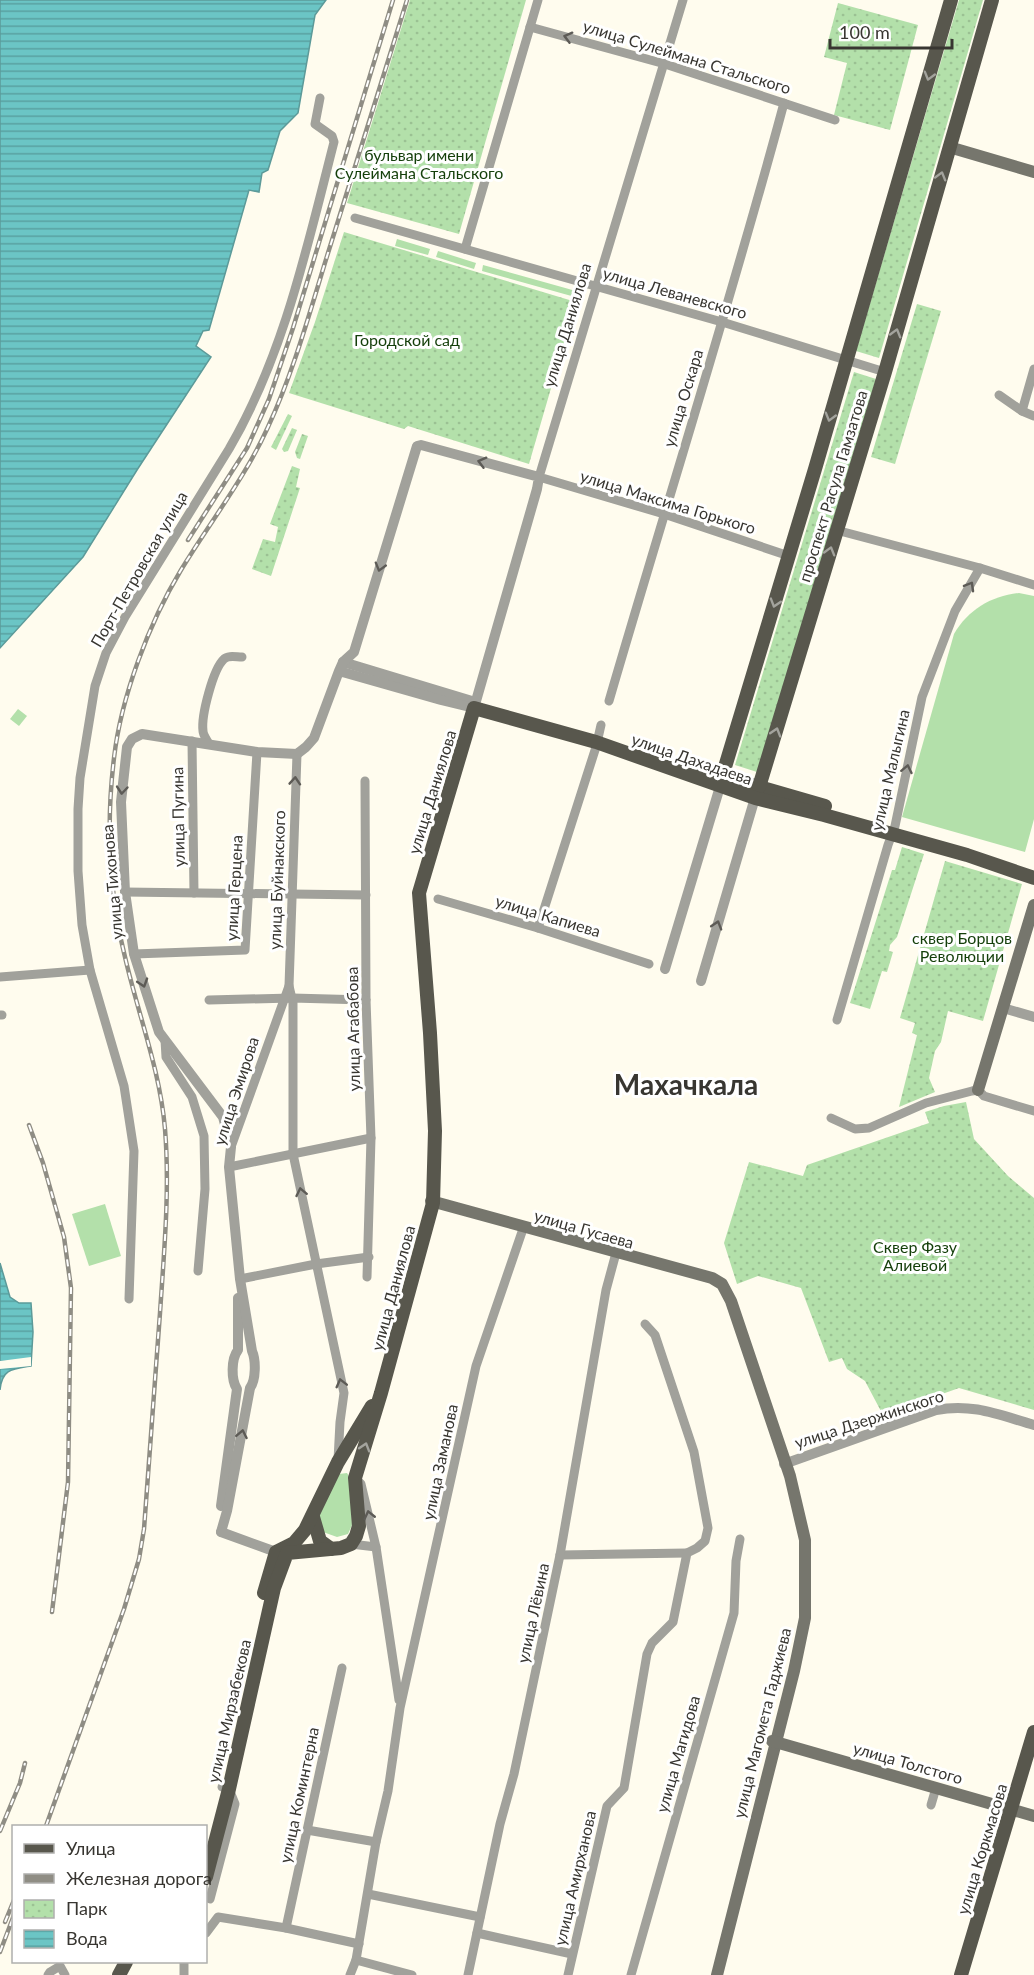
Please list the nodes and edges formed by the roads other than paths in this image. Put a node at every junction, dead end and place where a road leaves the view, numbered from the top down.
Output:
1 (538, 0) edge
2 (683, 0) edge
3 (951, 0) edge
4 (992, 0) edge
5 (530, 27) junction
6 (665, 64) junction
7 (320, 98) dead end
8 (784, 103) junction
9 (835, 120) dead end
10 (950, 147) junction
11 (1034, 171) edge
12 (356, 218) dead end
13 (465, 249) junction
14 (596, 285) junction
15 (722, 322) junction
16 (847, 360) junction
17 (1034, 369) edge
18 (885, 372) junction
19 (999, 395) dead end
20 (1022, 411) junction
21 (1034, 416) edge
22 (538, 477) junction
23 (664, 514) junction
24 (836, 530) junction
25 (789, 556) junction
26 (980, 568) junction
27 (1034, 585) edge
28 (242, 657) dead end
29 (341, 666) junction
30 (609, 701) dead end
31 (474, 705) junction
32 (598, 734) junction
33 (192, 741) junction
34 (209, 744) junction
35 (257, 752) junction
36 (297, 754) junction
37 (365, 780) dead end
38 (722, 782) junction
39 (757, 793) junction
40 (894, 831) junction
41 (1034, 869) edge
42 (1034, 878) edge
43 (125, 892) junction
44 (194, 893) junction
45 (248, 895) junction
46 (292, 896) junction
47 (366, 896) junction
48 (438, 899) dead end
49 (1034, 905) edge
50 (538, 928) junction
51 (134, 954) junction
52 (649, 964) dead end
53 (665, 969) dead end
54 (90, 970) junction
55 (0, 977) edge
56 (700, 981) dead end
57 (289, 986) joint
58 (288, 999) junction
59 (209, 1000) dead end
60 (366, 1000) junction
61 (1003, 1008) junction
62 (1034, 1017) edge
63 (837, 1020) dead end
64 (165, 1040) junction
65 (978, 1090) junction
66 (1034, 1111) edge
67 (831, 1118) dead end
68 (371, 1138) junction
69 (231, 1147) junction
70 (293, 1154) junction
71 (229, 1167) junction
72 (432, 1202) junction
73 (523, 1227) junction
74 (616, 1254) junction
75 (369, 1257) junction
76 (316, 1264) junction
77 (198, 1271) dead end
78 (367, 1277) dead end
79 (712, 1278) joint
80 (240, 1279) junction
81 (724, 1293) joint
82 (129, 1299) dead end
83 (645, 1324) dead end
84 (238, 1350) junction
85 (252, 1350) junction
86 (250, 1388) junction
87 (237, 1389) junction
88 (1034, 1425) edge
89 (338, 1462) junction
90 (785, 1463) junction
91 (355, 1478) junction
92 (313, 1517) junction
93 (221, 1532) junction
94 (740, 1539) dead end
95 (351, 1544) junction
96 (376, 1547) junction
97 (331, 1549) junction
98 (281, 1552) junction
99 (687, 1553) junction
100 (560, 1555) junction
101 (342, 1668) dead end
102 (400, 1708) junction
103 (1034, 1732) edge
104 (774, 1742) junction
105 (226, 1788) junction
106 (936, 1788) junction
107 (931, 1804) dead end
108 (1011, 1809) junction
109 (1034, 1816) edge
110 (307, 1830) junction
111 (376, 1842) junction
112 (207, 1845) edge
113 (207, 1873) edge
114 (368, 1894) junction
115 (210, 1899) dead end
116 (480, 1917) junction
117 (286, 1928) junction
118 (207, 1932) edge
119 (477, 1933) junction
120 (359, 1944) junction
121 (572, 1954) junction
122 (356, 1960) junction
123 (48, 1975) edge
124 (65, 1975) edge
125 (350, 1975) edge
126 (412, 1975) edge
127 (468, 1975) edge
128 (568, 1975) edge
129 (631, 1975) edge
130 (711, 1975) edge
131 (717, 1975) edge
132 (962, 1975) edge

1 - 5 street
2 - 6 street, улица Даниялова
3 -> 16 main road, проспект Расула Гамзатова
4 - 10 main road, проспект Расула Гамзатова
6 -> 5 street, улица Сулеймана Стальского
5 - 13 street
6 - 8 street, улица Сулеймана Стальского
6 - 14 street, улица Даниялова
7 - 54 street, Порт-Петровская улица
8 - 9 street, улица Сулеймана Стальского
8 - 15 street, улица Оскара
10 - 11 main road
18 -> 10 main road, проспект Расула Гамзатова
12 - 13 street, улица Леваневского
13 - 14 street, улица Леваневского
14 - 15 street, улица Леваневского
14 - 22 street, улица Даниялова
15 - 16 street, улица Леваневского
15 - 23 street, улица Оскара
16 - 18 street, улица Леваневского
16 -> 25 main road, проспект Расула Гамзатова
17 - 20 street
18 - 24 main road, проспект Расула Гамзатова
19 - 20 street
20 - 21 street
22 - 23 street, улица Максима Горького
22 -> 29 street
22 - 31 street, улица Даниялова
23 - 25 street, улица Максима Горького
23 - 30 street, улица Оскара
24 - 26 street
39 -> 24 main road, проспект Расула Гамзатова
25 -> 38 main road, проспект Расула Гамзатова
26 - 27 street
40 -> 26 street, улица Малыгина
28 - 34 street
29 - 31 street, улица Дахадаева
29 - 36 street
31 - 32 main road, улица Дахадаева
31 - 72 main road, улица Даниялова
32 - 38 main road, улица Дахадаева
32 - 50 street
33 - 34 street
33 -> 43 street, улица Тихонова
33 - 44 street, улица Пугина
34 - 35 street
35 - 36 street
35 - 45 street, улица Герцена
46 -> 36 street, улица Буйнакского
37 - 47 street, улица Агабабова
38 - 39 main road, улица Дахадаева
38 - 53 street, проспект Расула Гамзатова
39 - 40 main road, улица Дахадаева
56 -> 39 street, проспект Расула Гамзатова
40 - 41 main road, улица Дахадаева
40 - 42 main road, улица Дахадаева
40 - 63 street, улица Малыгина
43 - 44 street
43 - 51 street, улица Тихонова
44 - 45 street
45 - 46 street
45 - 51 street, улица Герцена
46 - 47 street
46 - 57 street, улица Буйнакского
47 - 60 street, улица Агабабова
48 - 50 street, улица Капиева
49 - 61 main road
50 - 52 street, улица Капиева
51 -> 64 street, улица Тихонова
54 - 55 street
54 - 82 street, Порт-Петровская улица
57 - 58 street, улица Эмирова
58 - 59 street
58 - 60 street
58 - 69 street, улица Эмирова
58 - 70 street
60 - 68 street, улица Агабабова
61 - 62 street
61 - 65 main road
64 - 69 street, улица Тихонова
64 - 77 street
65 - 66 street
65 - 67 street
68 - 70 street
68 - 75 street, улица Агабабова
69 - 71 street, улица Эмирова
70 - 71 street
76 -> 70 street
71 - 80 street, улица Эмирова
72 - 73 main road, улица Гусаева
72 - 89 main road, улица Даниялова
91 -> 72 main road, улица Даниялова
73 - 74 main road, улица Гусаева
73 - 102 street, улица Заманова
74 - 79 main road, улица Гусаева
74 - 81 main road, улица Гусаева
74 - 100 street, улица Лёвина
75 - 76 street
75 - 78 street, улица Агабабова
76 - 80 street
89 -> 76 street
79 - 90 main road, улица Магомета Гаджиева
80 - 84 street, улица Эмирова
80 - 85 street, улица Эмирова
81 - 90 main road, улица Магомета Гаджиева
83 - 99 street
84 - 85 street
84 - 87 street, улица Эмирова
85 - 86 street, улица Эмирова
86 - 87 street
93 -> 86 street, улица Эмирова
87 - 93 street, улица Эмирова
88 - 90 street, улица Дзержинского
89 - 91 main road
89 - 92 main road, улица Даниялова
90 - 104 main road, улица Магомета Гаджиева
91 - 95 main road, улица Даниялова
96 -> 91 street, улица Заманова
92 - 97 main road
92 - 98 main road, улица Даниялова
93 - 98 street
94 - 129 street, улица Магидова
95 - 96 street
95 - 97 main road
96 - 102 street, улица Заманова
97 - 98 main road
98 - 105 main road, улица Мирзабекова
99 - 100 street
99 - 121 street, улица Амирханова
100 - 116 street, улица Лёвина
101 - 110 street, улица Коминтерна
102 - 111 street, улица Заманова
103 - 108 main road, улица Коркмасова
104 - 106 main road, улица Толстого
104 - 130 main road, улица Магомета Гаджиева
104 - 131 main road, улица Магомета Гаджиева
105 - 112 main road, улица Мирзабекова
105 - 113 main road, улица Мирзабекова
105 - 115 street
106 - 107 street
106 - 108 main road, улица Толстого
108 - 109 main road, улица Толстого
108 - 132 main road, улица Коркмасова
110 - 111 street
110 - 117 street, улица Коминтерна
111 - 114 street, улица Заманова
114 - 116 street
114 - 120 street, улица Заманова
116 - 119 street, улица Лёвина
117 - 118 street
117 - 120 street
119 - 121 street
119 - 127 street, улица Лёвина
120 - 122 street, улица Заманова
121 - 128 street, улица Амирханова
122 - 125 street, улица Заманова
122 - 126 street
123 - 124 street

